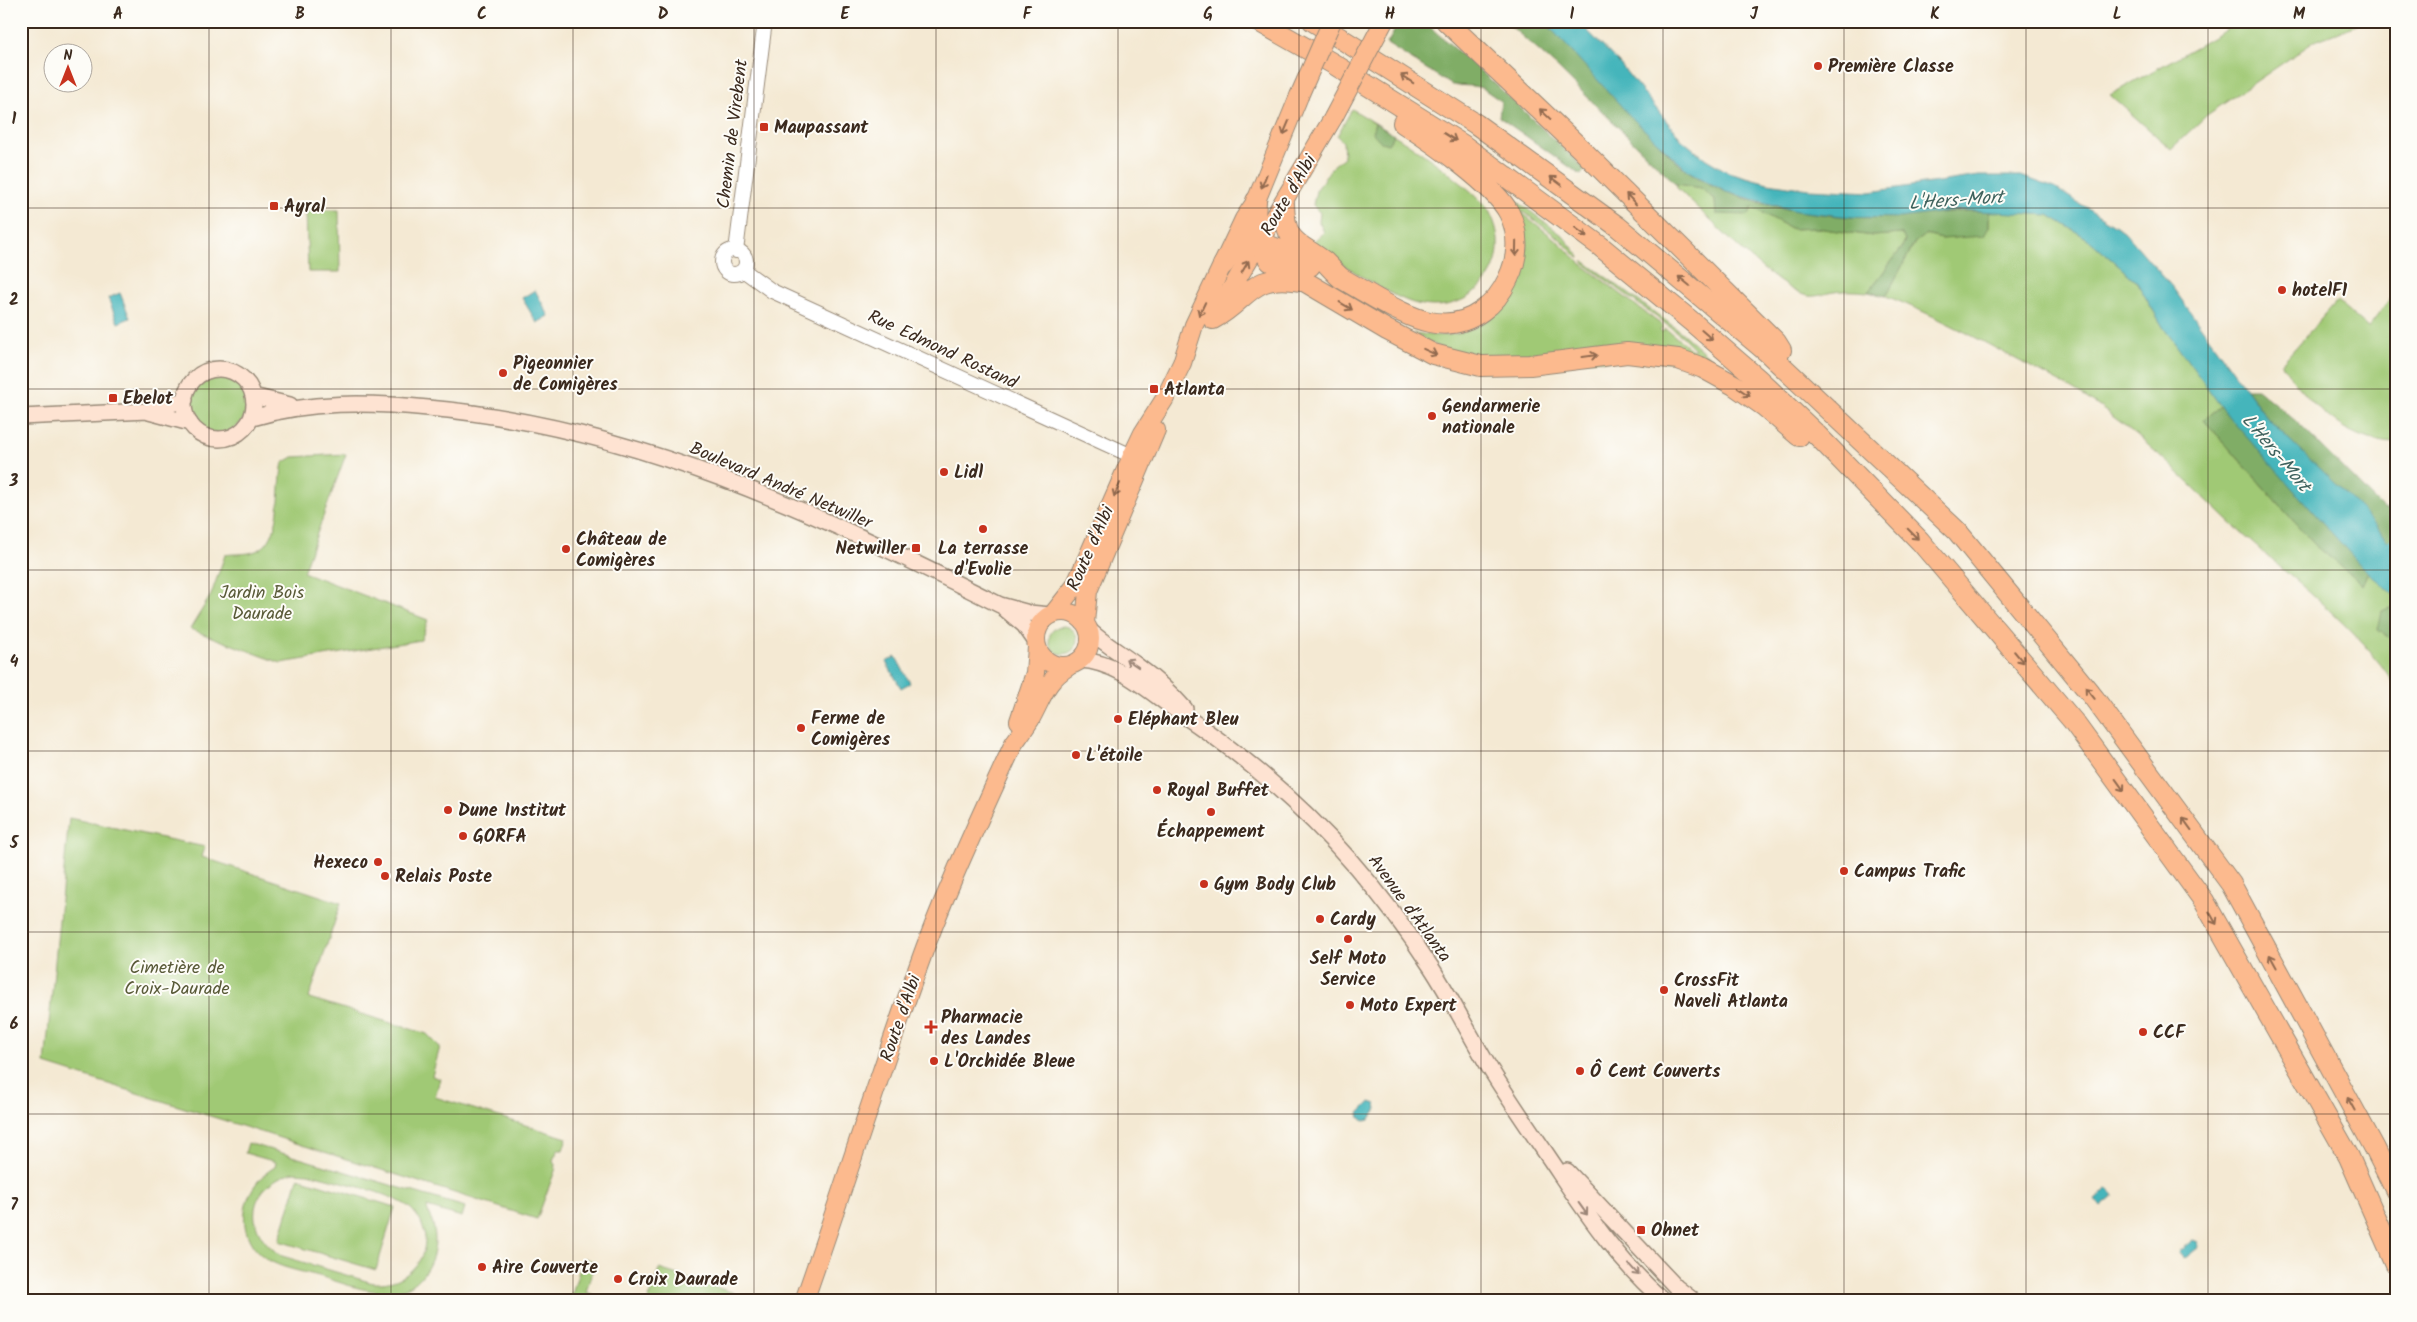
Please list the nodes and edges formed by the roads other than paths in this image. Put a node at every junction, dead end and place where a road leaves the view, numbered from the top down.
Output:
1 (765, 21) edge
2 (1253, 21) edge
3 (1258, 21) edge
4 (1313, 21) edge
5 (1332, 21) edge
6 (1384, 21) edge
7 (1446, 21) edge
8 (1256, 201) junction
9 (1284, 204) junction
10 (1258, 245) junction
11 (736, 250) junction
12 (1223, 265) junction
13 (743, 270) junction
14 (1340, 277) junction
15 (1305, 282) junction
16 (1213, 319) junction
17 (1182, 363) junction
18 (1800, 382) junction
19 (253, 396) junction
20 (185, 400) junction
21 (1164, 400) junction
22 (300, 407) junction
23 (147, 411) junction
24 (21, 417) edge
25 (252, 418) junction
26 (190, 423) junction
27 (1132, 456) junction
28 (1879, 500) junction
29 (1000, 605) junction
30 (1052, 615) junction
31 (1087, 626) junction
32 (1037, 645) junction
33 (1074, 663) junction
34 (1201, 726) junction
35 (1014, 744) junction
36 (2374, 1147) junction
37 (1543, 1151) junction
38 (2396, 1176) edge
39 (2396, 1191) edge
40 (2396, 1264) edge
41 (1661, 1298) edge
42 (804, 1301) edge
43 (1694, 1301) edge

1 - 11 street, Chemin de Virebent
2 -> 14 highway
3 -> 28 highway
18 -> 4 highway
5 -> 8 main road, Route d'Albi, bridge
6 - 9 main road, Route d'Albi, bridge
18 -> 7 highway
8 - 10 highway
8 - 12 main road, Route d'Albi
9 - 10 main road, Route d'Albi
9 - 14 highway
10 - 12 highway
10 - 14 highway
10 - 15 highway
16 -> 10 main road, Route d'Albi
11 - 13 street
11 - 13 street, Rue Edmond Rostand
12 -> 17 main road, Route d'Albi
13 - 27 street, Rue Edmond Rostand
15 - 16 highway
15 -> 28 highway
16 - 17 main road, Route d'Albi
17 - 21 main road, Route d'Albi
36 -> 18 highway
19 - 20 main road
19 - 22 main road, Boulevard André Netwiller
19 - 25 main road
20 - 23 main road
20 - 26 main road
21 - 27 main road, Route d'Albi
21 - 31 main road, Route d'Albi
22 - 25 main road, Boulevard André Netwiller
22 - 29 main road, Boulevard André Netwiller
23 - 24 main road
23 - 26 main road
25 - 26 main road
27 -> 30 main road, Route d'Albi
28 -> 40 highway
29 - 30 main road, Boulevard André Netwiller
29 - 32 main road, Boulevard André Netwiller
30 - 31 main road
30 - 32 main road
31 - 33 main road
34 -> 31 main road, Avenue d'Atlanta
32 - 33 main road
32 - 35 main road, Route d'Albi
33 - 34 main road, Avenue d'Atlanta
33 - 35 main road, Route d'Albi
34 - 37 main road, Avenue d'Atlanta
35 - 42 main road, Route d'Albi
36 - 38 highway
36 - 39 highway
37 -> 41 main road, Avenue d'Atlanta
37 - 43 main road, Avenue d'Atlanta

